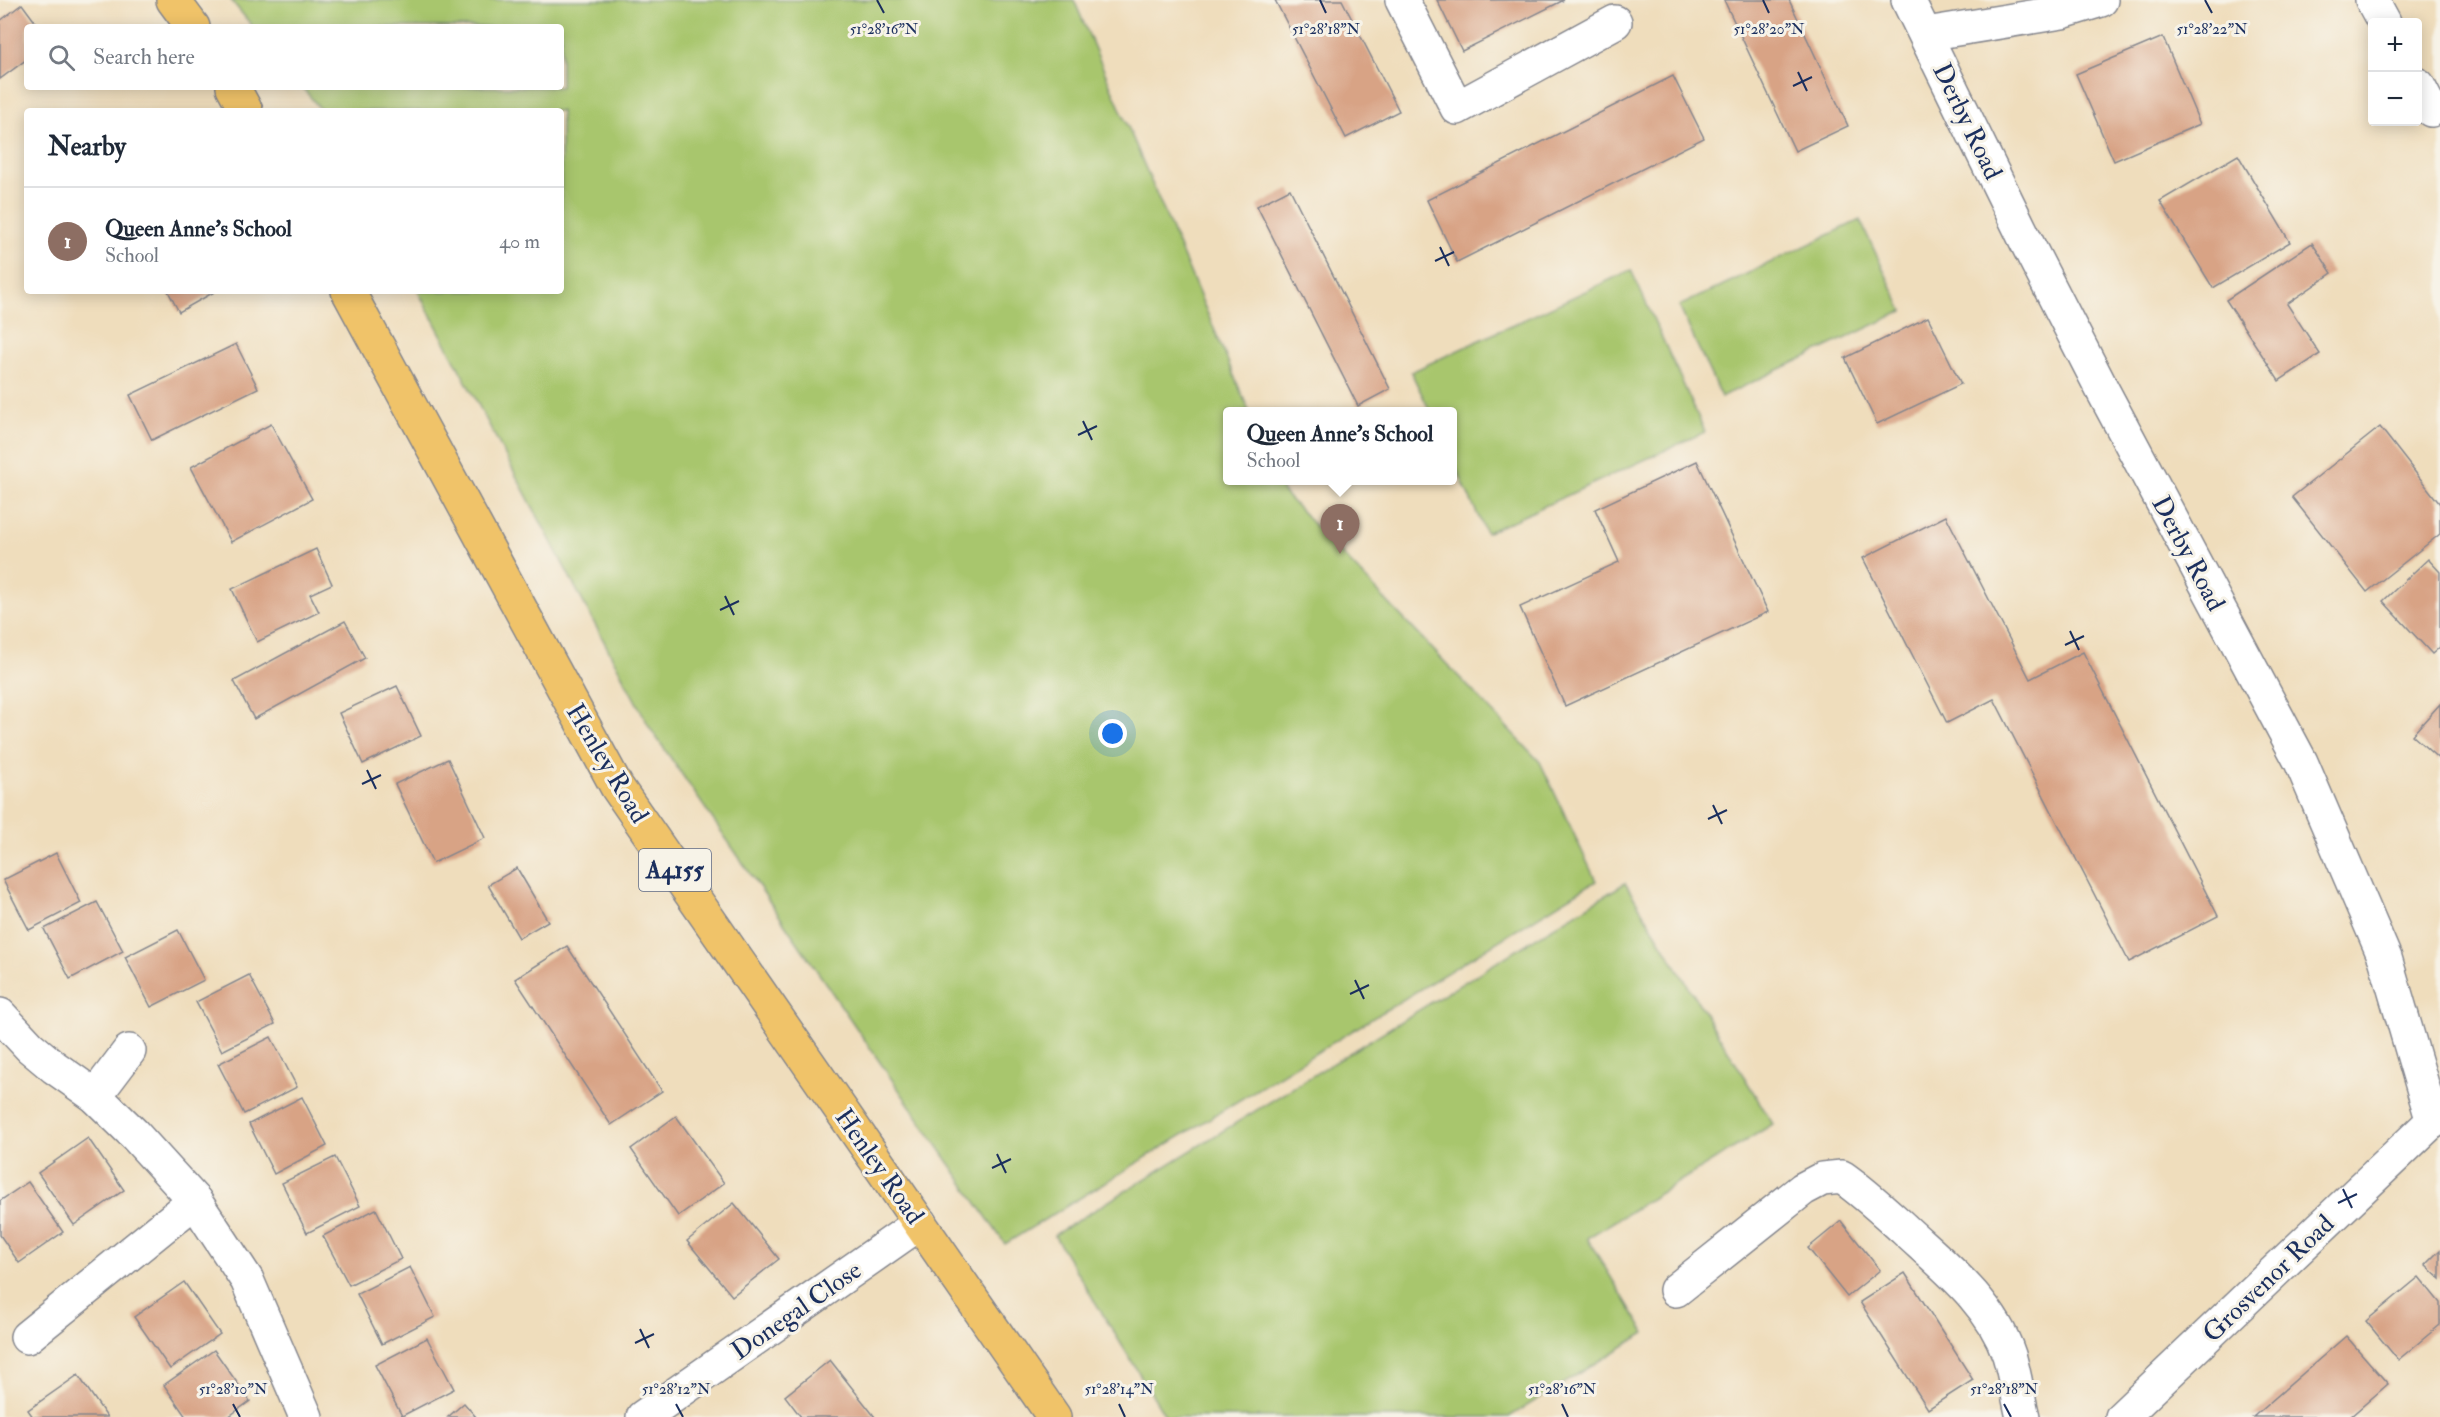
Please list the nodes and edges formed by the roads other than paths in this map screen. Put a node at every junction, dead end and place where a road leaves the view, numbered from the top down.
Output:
1 (173, 0) edge
2 (1402, 0) edge
3 (1908, 0) edge
4 (2101, 0) edge
5 (2372, 0) edge
6 (2382, 18) edge
7 (1615, 22) dead end
8 (191, 24) edge
9 (1926, 34) junction
10 (234, 90) edge
11 (244, 108) edge
12 (350, 294) edge
13 (0, 1015) edge
14 (129, 1052) dead end
15 (95, 1096) junction
16 (2437, 1118) edge
17 (195, 1202) junction
18 (920, 1223) junction
19 (1676, 1290) dead end
20 (27, 1337) dead end
21 (306, 1417) edge
22 (643, 1417) edge
23 (1054, 1417) edge
24 (2023, 1417) edge
25 (2122, 1417) edge

1 - 8 main road
2 - 7 street
3 - 9 street, Derby Road
4 - 9 street
5 - 6 street
9 - 16 street, Derby Road
10 - 11 main road
12 - 18 main road, Henley Road / A4155
13 - 15 street
14 - 15 street
15 - 17 street
16 - 25 street, Grosvenor Road
17 - 20 street
17 - 21 street
18 - 22 street, Donegal Close
18 - 23 main road, Henley Road / A4155
19 - 24 street

